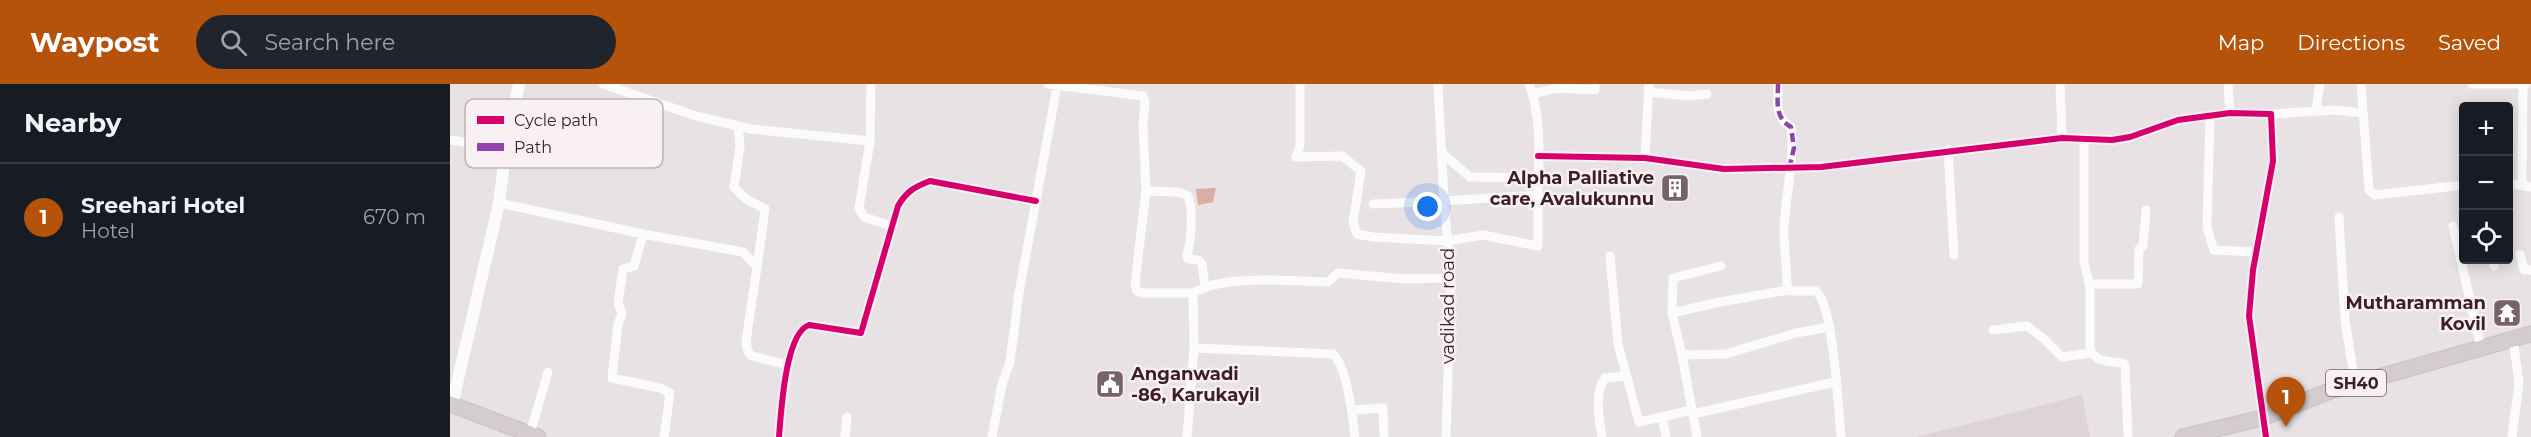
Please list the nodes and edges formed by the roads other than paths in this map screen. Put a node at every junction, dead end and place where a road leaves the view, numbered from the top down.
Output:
1 (519, 84) edge
2 (603, 84) edge
3 (871, 84) edge
4 (1300, 84) edge
5 (1438, 84) edge
6 (1529, 84) edge
7 (1595, 84) edge
8 (1778, 84) edge
9 (2060, 84) edge
10 (2228, 84) edge
11 (2320, 84) edge
12 (2361, 84) edge
13 (2472, 84) edge
14 (2524, 84) edge
15 (1053, 85) edge
16 (1122, 88) edge
17 (1649, 88) edge
18 (1533, 94) junction
19 (1707, 94) dead end
20 (516, 99) edge
21 (647, 99) edge
22 (663, 105) edge
23 (2316, 110) junction
24 (2230, 113) junction
25 (2362, 113) junction
26 (2271, 114) junction
27 (2210, 116) junction
28 (738, 126) junction
29 (2062, 138) junction
30 (2084, 138) junction
31 (450, 140) edge
32 (870, 141) junction
33 (465, 142) edge
34 (1948, 150) junction
35 (1442, 153) junction
36 (1538, 156) junction
37 (1644, 158) junction
38 (503, 168) edge
39 (1789, 169) junction
40 (1538, 178) junction
41 (2527, 185) edge
42 (2459, 186) edge
43 (1146, 191) junction
44 (1538, 195) junction
45 (1035, 201) junction
46 (1444, 201) junction
47 (499, 203) junction
48 (1373, 204) dead end
49 (2146, 210) dead end
50 (2338, 217) dead end
51 (892, 226) junction
52 (2453, 226) dead end
53 (643, 234) junction
54 (1448, 241) junction
55 (2257, 252) junction
56 (2520, 254) dead end
57 (1954, 255) dead end
58 (1610, 256) dead end
59 (1721, 266) dead end
60 (756, 267) junction
61 (2531, 270) edge
62 (1451, 278) junction
63 (2089, 284) junction
64 (1205, 286) junction
65 (1788, 290) junction
66 (1193, 293) junction
67 (1672, 313) junction
68 (1830, 327) junction
69 (1993, 330) dead end
70 (2531, 334) edge
71 (2513, 340) junction
72 (1194, 348) junction
73 (2481, 348) junction
74 (2091, 353) junction
75 (1682, 355) junction
76 (788, 365) junction
77 (549, 372) dead end
78 (1626, 376) junction
79 (1835, 382) junction
80 (2355, 383) junction
81 (451, 404) edge
82 (1352, 410) junction
83 (1692, 412) junction
84 (847, 417) dead end
85 (1662, 417) junction
86 (2262, 418) junction
87 (532, 436) edge
88 (664, 437) edge
89 (779, 437) edge
90 (845, 437) edge
91 (992, 437) edge
92 (1187, 437) edge
93 (1355, 437) edge
94 (1384, 437) edge
95 (1446, 437) edge
96 (1602, 437) edge
97 (1666, 437) edge
98 (1697, 437) edge
99 (1841, 437) edge
100 (2128, 437) edge
101 (2183, 437) edge
102 (2266, 437) edge
103 (2512, 437) edge

1 - 20 street
2 - 21 street
3 - 32 street
4 - 54 street
5 - 35 street, vadikad road
6 - 18 street
7 - 18 street
8 - 39 street
9 - 29 street
10 - 24 street
11 - 23 street
12 - 25 street
13 - 14 street
14 - 41 street
15 - 16 street
15 - 45 street
16 - 43 street
17 - 19 street
17 - 37 street
18 - 36 street
22 - 28 street
23 - 25 street
23 - 26 street
24 - 26 street
24 - 27 street
25 - 42 street
26 - 55 street
27 - 30 street
27 - 55 street
28 - 32 street
28 - 60 street
29 - 30 street
29 - 34 street
30 - 63 street
31 - 33 street
32 - 51 street
34 - 39 street
34 - 57 street
35 - 40 street
35 - 46 street, vadikad road
36 - 37 street
36 - 40 street
37 - 39 street
38 - 47 street
39 - 65 street
40 - 44 street
43 - 64 street
43 - 66 street
44 - 46 street
44 - 54 street
45 - 51 street
45 - 91 street
46 - 48 street
46 - 54 street, vadikad road
47 - 53 street
47 - 81 street
49 - 63 street
50 - 80 street
51 - 76 street
52 - 73 street
53 - 60 street
53 - 88 street
54 - 62 street, vadikad road
55 - 86 street
56 - 61 street
58 - 78 street
59 - 67 street
60 - 76 street
62 - 64 street
62 - 95 street, vadikad road
63 - 74 street
64 - 66 street
65 - 67 street
65 - 68 street
66 - 72 street
67 - 75 street
68 - 75 street
68 - 79 street
69 - 74 street
70 - 71 main road, SH40
71 - 73 main road, SH40
71 - 103 street
72 - 82 street
72 - 92 street
73 - 80 main road, SH40
74 - 100 street
75 - 83 street
76 - 89 street
77 - 87 street
78 - 85 street
78 - 96 street
79 - 83 street
79 - 99 street
80 - 86 main road, SH40
81 - 87 main road
82 - 93 street
82 - 94 street
83 - 85 street
83 - 98 street
84 - 90 street
85 - 97 street
86 - 101 main road, SH40
86 - 102 street

